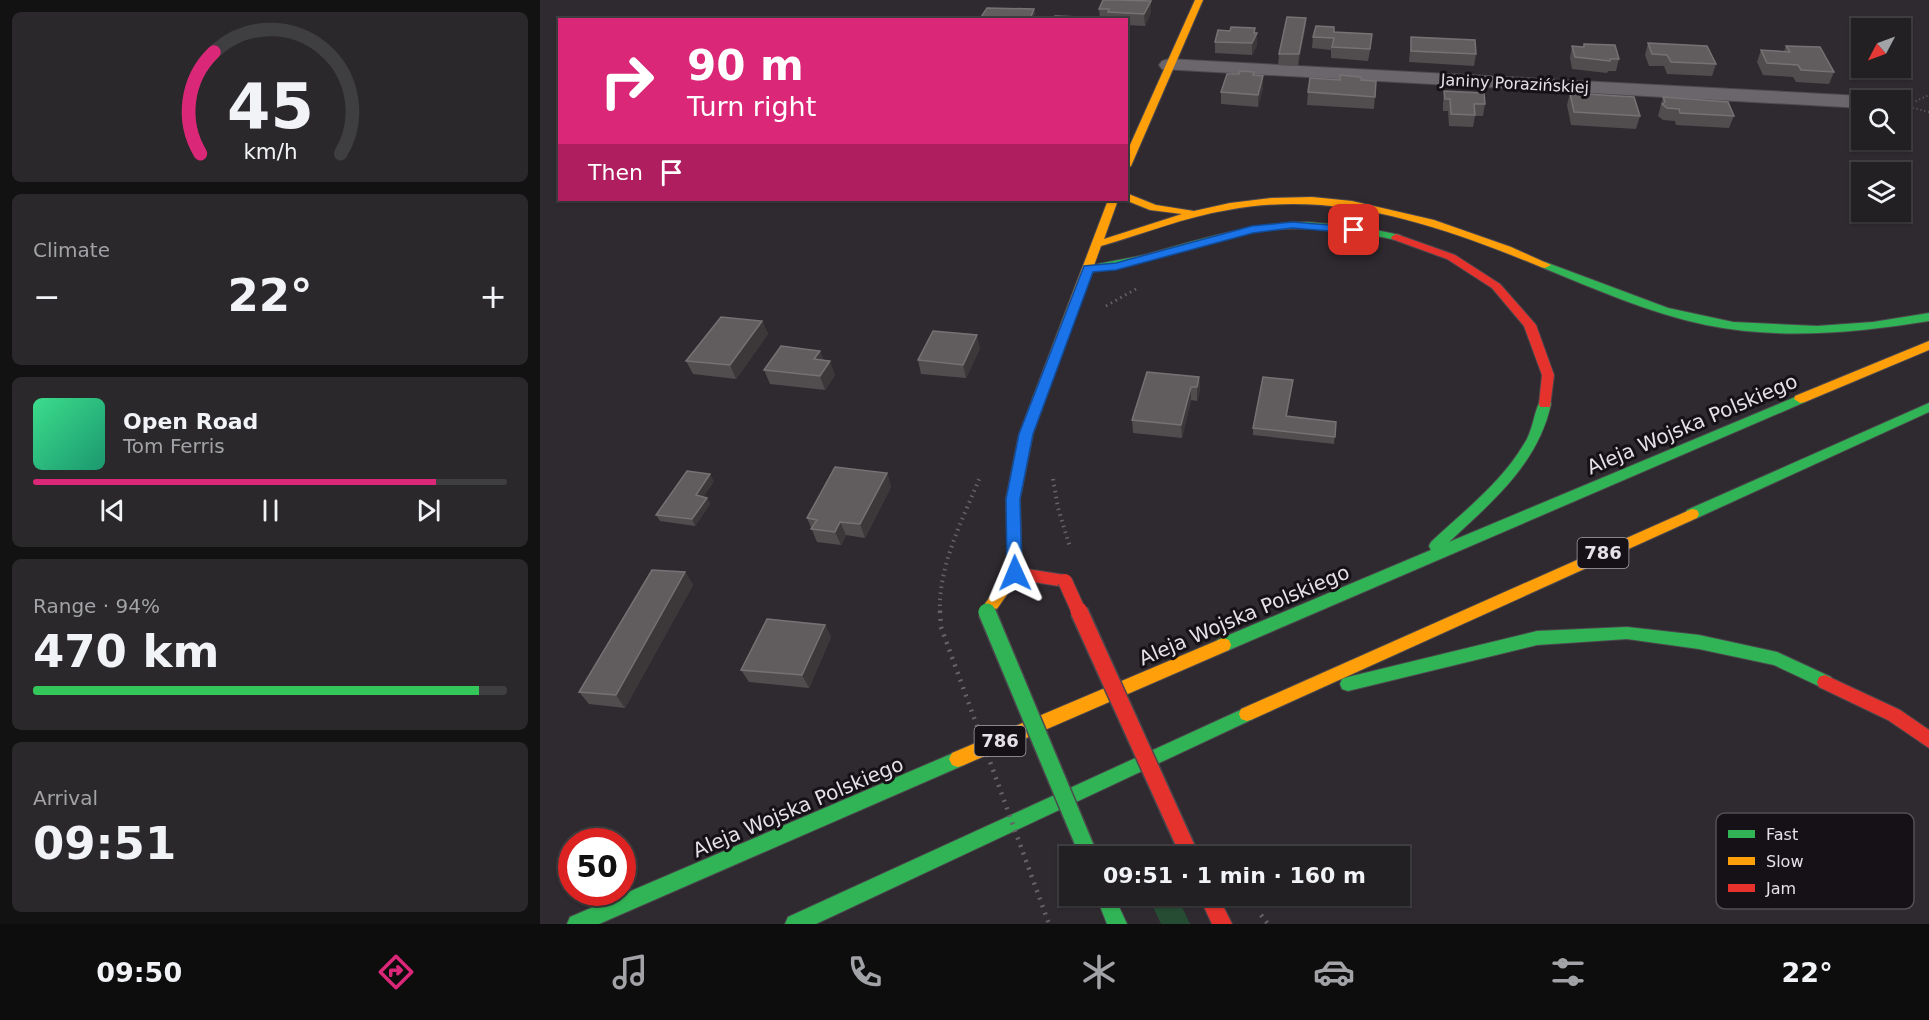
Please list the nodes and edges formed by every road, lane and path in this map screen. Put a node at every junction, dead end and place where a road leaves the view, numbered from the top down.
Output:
1 (1199, 0) edge
2 (1169, 65) junction
3 (1929, 95) edge
4 (1851, 101) edge
5 (1911, 103) edge
6 (1911, 107) edge
7 (1929, 112) edge
8 (1128, 161) edge
9 (1128, 197) edge
10 (1113, 201) edge
11 (1201, 213) junction
12 (1098, 244) junction
13 (1088, 269) junction
14 (1138, 287) dead end
15 (1101, 309) dead end
16 (1929, 317) edge
17 (1929, 345) edge
18 (1929, 407) edge
19 (1053, 477) dead end
20 (1074, 556) dead end
21 (1423, 559) junction
22 (1015, 573) junction
23 (938, 599) dead end
24 (1276, 700) junction
25 (1929, 740) edge
26 (1085, 846) edge
27 (1185, 846) edge
28 (1109, 906) edge
29 (1213, 906) edge
30 (577, 924) edge
31 (795, 924) edge
32 (1049, 924) edge
33 (1117, 924) edge
34 (1222, 924) edge

1 - 2 main road
2 - 4 street, Janiny Porazińskiej
2 - 8 main road
3 - 5 path
6 - 7 path
9 - 11 main road
10 - 12 main road
11 - 12 main road
11 - 16 main road
12 - 13 main road
13 - 21 main road
13 - 22 main road
14 - 15 path
17 - 21 main road, Aleja Wojska Polskiego / 786
18 - 24 main road, 786
19 - 20 path
21 - 30 main road, Aleja Wojska Polskiego / 786
22 - 26 main road, bridge
22 - 27 main road, bridge
23 - 32 path, bridge
24 - 25 main road
24 - 31 main road, 786
28 - 33 main road
29 - 34 main road

